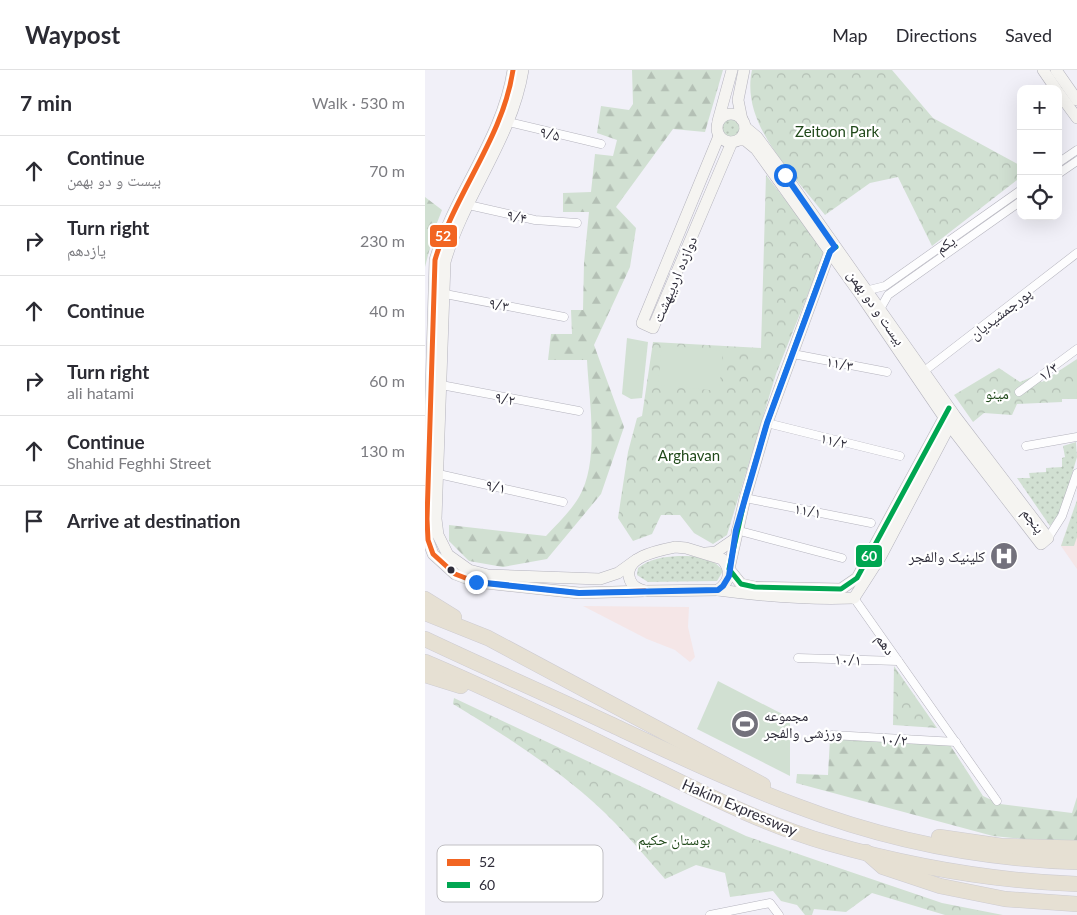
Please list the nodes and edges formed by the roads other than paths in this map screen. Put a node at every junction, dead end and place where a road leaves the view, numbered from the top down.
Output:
1 (513, 70) edge
2 (523, 70) edge
3 (732, 70) edge
4 (744, 70) edge
5 (1043, 70) edge
6 (1055, 70) edge
7 (1054, 85) edge
8 (1062, 97) edge
9 (1077, 100) edge
10 (1077, 118) edge
11 (504, 122) junction
12 (718, 122) junction
13 (744, 123) junction
14 (719, 136) junction
15 (735, 141) junction
16 (601, 144) dead end
17 (1077, 150) edge
18 (1062, 160) edge
19 (1077, 161) edge
20 (1062, 171) edge
21 (1017, 193) edge
22 (462, 203) junction
23 (1017, 203) edge
24 (577, 223) dead end
25 (833, 249) junction
26 (1077, 254) edge
27 (865, 291) junction
28 (438, 293) junction
29 (879, 311) junction
30 (564, 317) dead end
31 (1077, 349) edge
32 (793, 354) junction
33 (887, 372) dead end
34 (923, 372) junction
35 (436, 384) junction
36 (1019, 392) dead end
37 (579, 411) dead end
38 (949, 417) junction
39 (767, 423) junction
40 (1077, 438) edge
41 (1026, 446) dead end
42 (900, 456) dead end
43 (433, 473) junction
44 (1077, 473) edge
45 (745, 498) junction
46 (563, 502) dead end
47 (871, 523) dead end
48 (735, 534) junction
49 (1048, 538) joint
50 (705, 553) junction
51 (842, 558) dead end
52 (635, 560) junction
53 (729, 569) junction
54 (848, 586) junction
55 (718, 590) junction
56 (645, 591) junction
57 (854, 598) junction
58 (425, 599) edge
59 (425, 613) edge
60 (487, 638) junction
61 (425, 639) edge
62 (798, 658) dead end
63 (898, 661) junction
64 (425, 662) edge
65 (425, 675) edge
66 (497, 695) junction
67 (832, 735) dead end
68 (956, 742) junction
69 (997, 801) dead end
70 (798, 807) junction
71 (884, 832) junction
72 (1077, 848) edge
73 (865, 851) junction
74 (1077, 862) edge
75 (1077, 884) edge
76 (1077, 904) edge
77 (710, 915) edge
78 (779, 915) edge

1 - 11 street
2 - 11 street
3 - 12 street
4 - 13 street
5 - 7 street
6 - 9 street
8 - 10 street
11 - 16 street, ۹/۵
11 - 22 street
12 - 13 street
12 - 14 street
13 - 15 street
13 - 25 street, بیست و دو بهمن
14 - 15 street
14 - 15 street, دوازده اردیبهشت
15 - 25 street, بیست و دو بهمن
17 - 18 street
19 - 20 street
21 - 27 street, یکم
22 - 24 street, ۹/۴
22 - 28 street
23 - 29 street, یکم
25 - 27 street, بیست و دو بهمن
25 - 32 street
25 - 38 street, بیست و دو بهمن
26 - 34 street, پورجمشیدیان
27 - 29 street, بیست و دو بهمن
28 - 30 street, ۹/۳
28 - 35 street
29 - 34 street, بیست و دو بهمن
31 - 36 street, ۱/۳
32 - 33 street, ۱۱/۳
32 - 39 street
34 - 38 street, بیست و دو بهمن
35 - 37 street, ۹/۲
35 - 43 street
38 - 49 street, پنجم
38 - 54 street
38 - 57 street
39 - 42 street, ۱۱/۲
39 - 45 street
40 - 41 street
43 - 46 street, ۹/۱
43 - 52 street
43 - 56 street
44 - 49 street
45 - 47 street, ۱۱/۱
45 - 48 street
48 - 50 street
48 - 51 street
48 - 53 street
50 - 52 street
50 - 53 street
52 - 56 street
53 - 54 street
53 - 55 street
54 - 57 street
55 - 56 street
55 - 57 street
57 - 63 street, دهم
58 - 60 highway
59 - 60 highway
60 - 70 highway
61 - 70 highway, Hakim Expressway
62 - 63 street, ۱۰/۱
63 - 68 street, دهم
64 - 66 highway, Hakim Expressway
65 - 66 highway
66 - 73 highway, Hakim Expressway
67 - 68 street, ۱۰/۲
68 - 69 street, دهم
70 - 71 highway, Hakim Expressway
71 - 72 highway
71 - 74 highway, Hakim Expressway
73 - 75 highway, Hakim Expressway
73 - 76 highway
77 - 78 street

